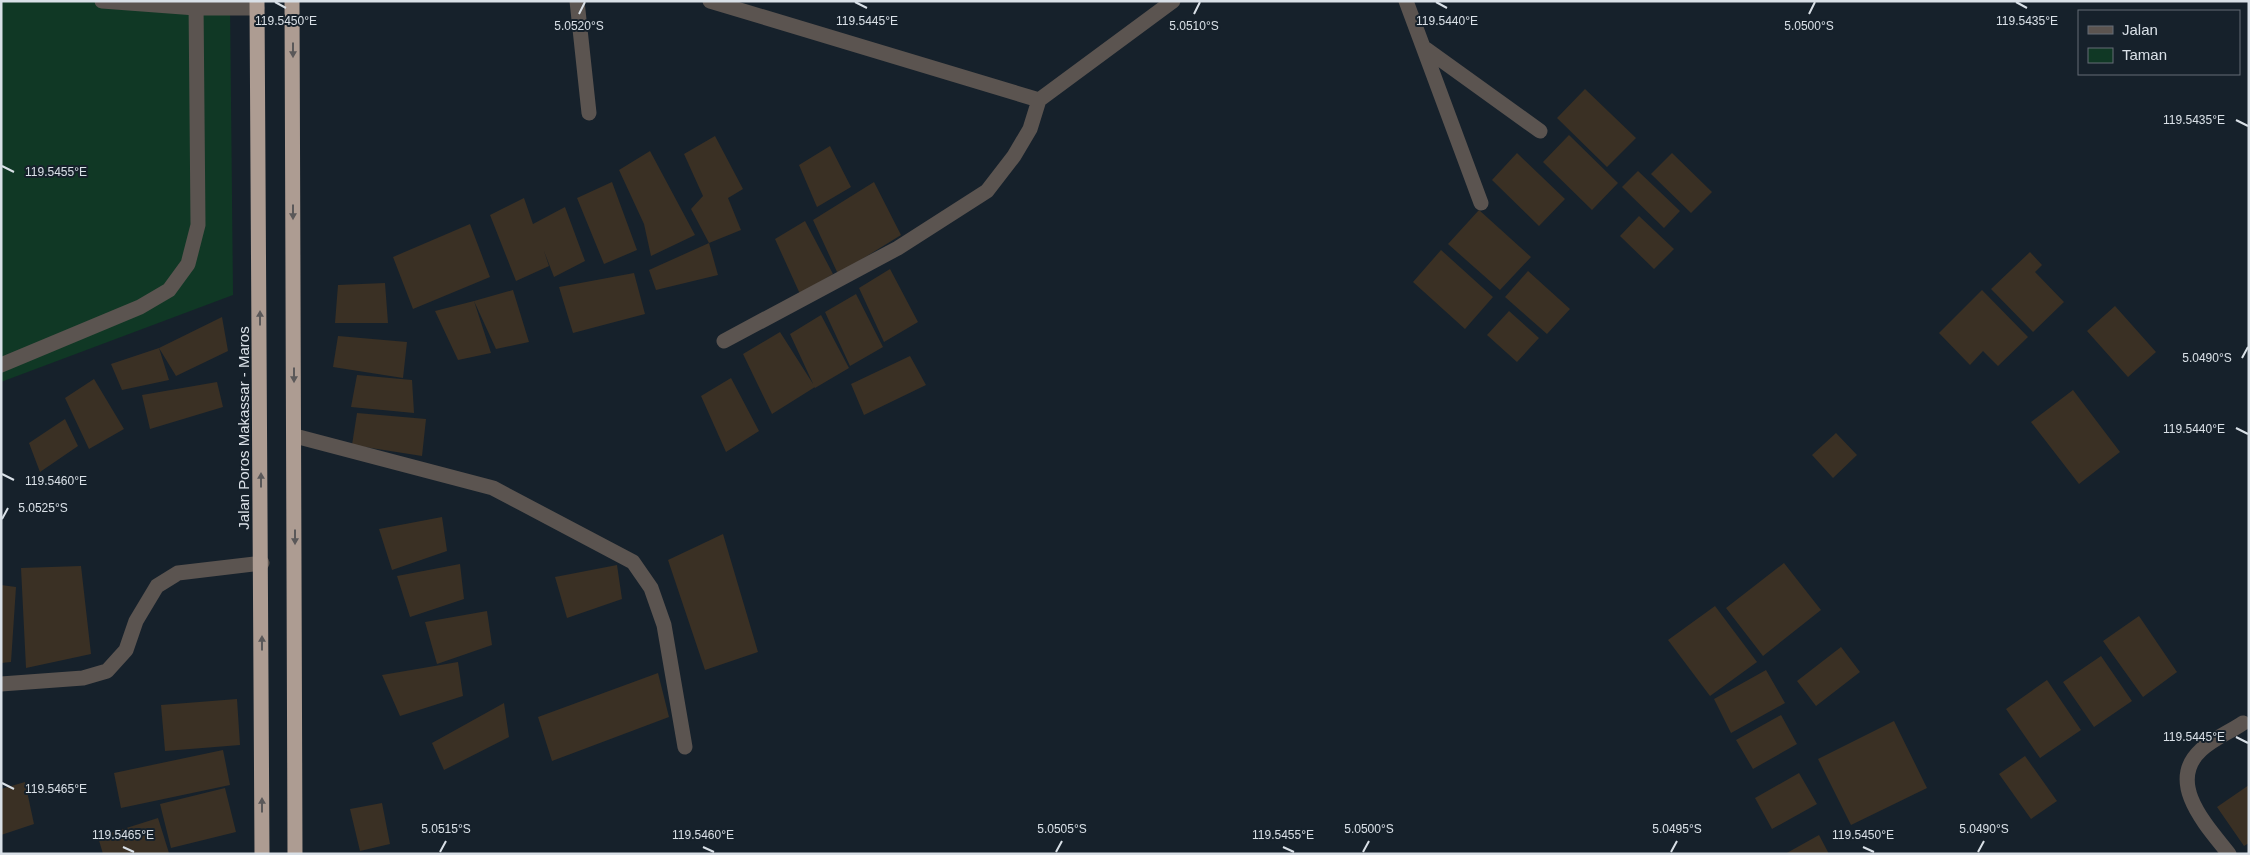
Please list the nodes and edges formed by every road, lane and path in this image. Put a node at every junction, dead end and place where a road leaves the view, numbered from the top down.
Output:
1 (102, 1) edge
2 (292, 1) edge
3 (577, 1) edge
4 (710, 1) edge
5 (1173, 1) edge
6 (1406, 1) edge
7 (196, 5) edge
8 (257, 5) edge
9 (1426, 49) junction
10 (1039, 100) junction
11 (589, 113) dead end
12 (1540, 131) dead end
13 (1481, 203) dead end
14 (724, 341) dead end
15 (1, 365) edge
16 (295, 436) junction
17 (262, 563) junction
18 (1, 684) edge
19 (2243, 723) dead end
20 (685, 746) dead end
21 (262, 854) edge
22 (295, 854) edge
23 (2229, 854) edge

1 - 7 street
2 -> 16 highway
3 - 11 street
4 - 10 street
5 - 10 street
6 - 9 street
7 - 8 street
7 - 15 street
17 -> 8 highway, Jalan Poros Makassar - Maros
9 - 12 street
9 - 13 street
10 - 14 street
16 - 20 street
16 -> 22 highway
17 - 18 street
21 -> 17 highway, Jalan Poros Makassar - Maros
19 - 23 street

